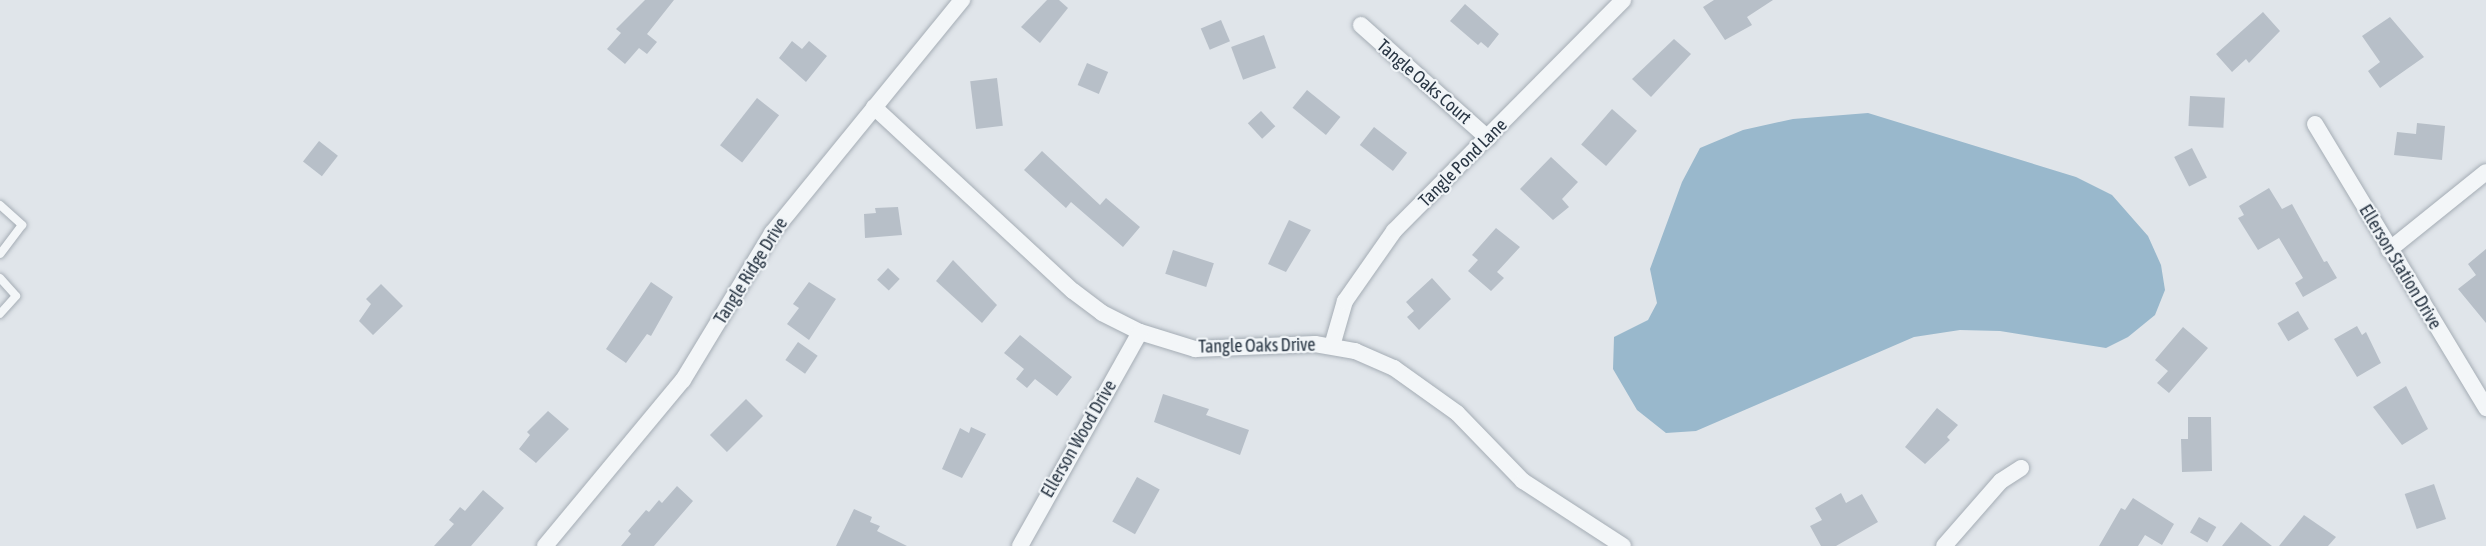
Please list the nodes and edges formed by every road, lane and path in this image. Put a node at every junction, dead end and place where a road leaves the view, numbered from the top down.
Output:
1 (962, 0) edge
2 (1623, 0) edge
3 (1361, 25) dead end
4 (874, 107) junction
5 (2315, 124) dead end
6 (1488, 138) junction
7 (2486, 172) edge
8 (0, 205) edge
9 (2389, 250) junction
10 (0, 254) edge
11 (0, 278) edge
12 (0, 314) edge
13 (1140, 332) junction
14 (1332, 345) junction
15 (2486, 408) edge
16 (2021, 468) dead end
17 (545, 546) edge
18 (1020, 546) edge
19 (1623, 546) edge
20 (1944, 546) edge

1 - 4 street, Tangle Ridge Drive
2 - 6 street, Tangle Pond Lane
3 - 6 street, Tangle Oaks Court
4 - 13 street, Tangle Oaks Drive
4 - 17 street, Tangle Ridge Drive
5 - 9 street, Ellerson Station Drive
6 - 14 street, Tangle Pond Lane
7 - 9 street
8 - 10 lane
9 - 15 street, Ellerson Station Drive
11 - 12 lane
13 - 14 street, Tangle Oaks Drive
13 - 18 street, Ellerson Wood Drive
14 - 19 street, Tangle Oaks Drive
16 - 20 street

